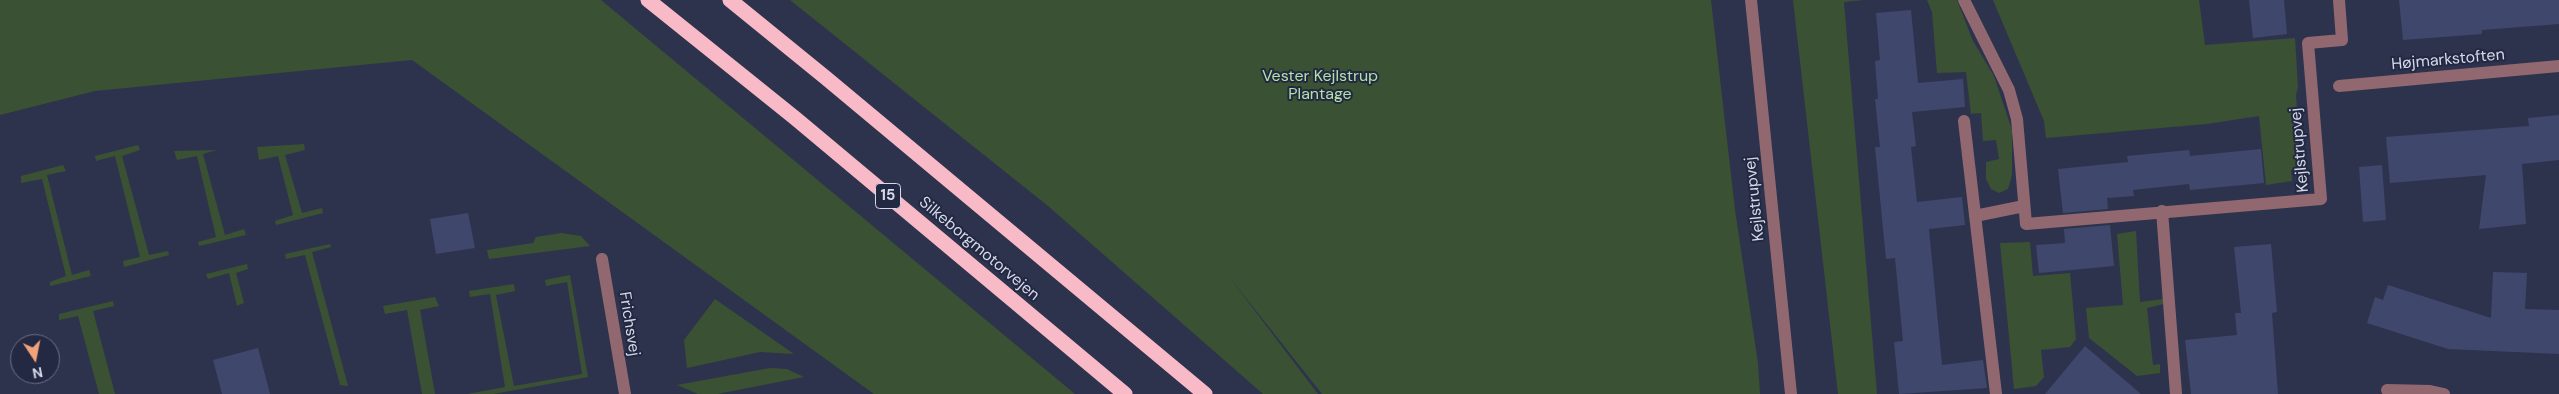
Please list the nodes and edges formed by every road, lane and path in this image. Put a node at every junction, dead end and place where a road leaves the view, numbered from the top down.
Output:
1 (648, 0) edge
2 (730, 0) edge
3 (1752, 0) edge
4 (1964, 0) edge
5 (2339, 0) edge
6 (2559, 66) edge
7 (2339, 86) dead end
8 (1964, 121) dead end
9 (2024, 206) junction
10 (2162, 211) junction
11 (1975, 216) junction
12 (602, 259) dead end
13 (2387, 390) dead end
14 (624, 394) edge
15 (1125, 394) edge
16 (1205, 394) edge
17 (1791, 394) edge
18 (1996, 394) edge
19 (2176, 394) edge
20 (2444, 394) edge

1 - 15 highway, Silkeborgmotorvejen / 15
2 - 16 highway, Silkeborgmotorvejen
3 - 17 street, Kejlstrupvej
4 - 9 street, Kejlstrupvej
5 - 10 street, Kejlstrupvej
6 - 7 street, Højmarkstoften
8 - 11 street
9 - 10 street, Kejlstrupvej
9 - 11 street
10 - 19 street
11 - 18 street
12 - 14 street, Frichsvej
13 - 20 street

